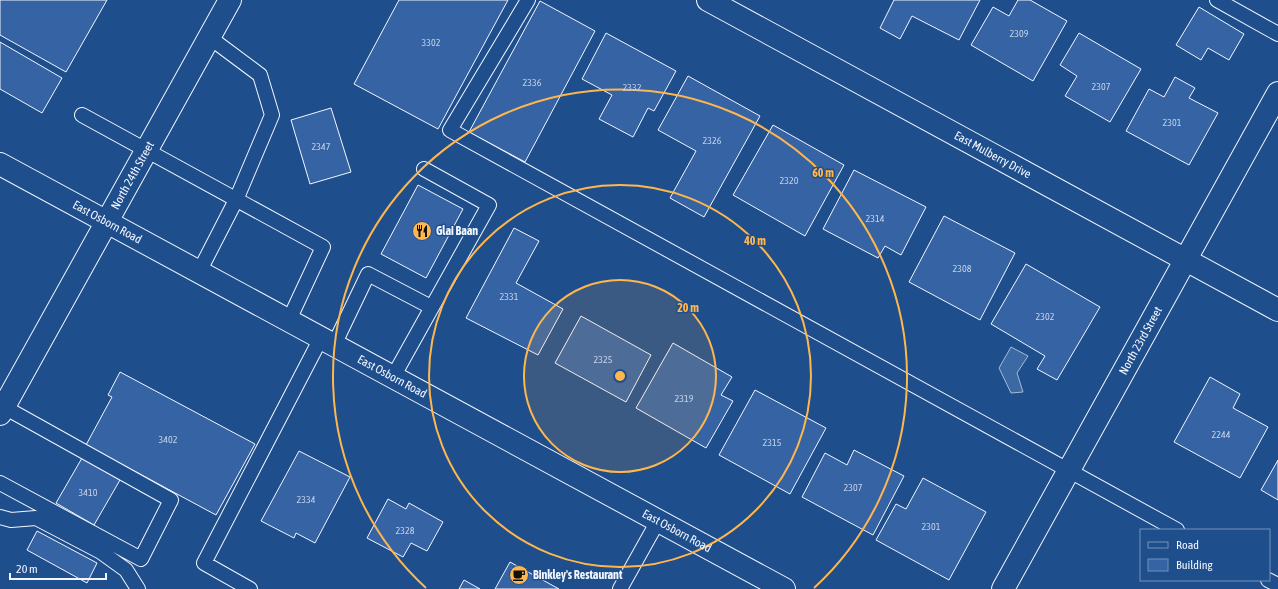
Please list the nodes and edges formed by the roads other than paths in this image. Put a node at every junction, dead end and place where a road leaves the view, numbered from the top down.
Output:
1 (230, 0) edge
2 (528, 0) edge
3 (708, 0) edge
4 (1217, 0) edge
5 (1278, 34) edge
6 (209, 37) junction
7 (1278, 93) edge
8 (82, 115) dead end
9 (146, 150) junction
10 (0, 164) edge
11 (424, 169) dead end
12 (236, 200) junction
13 (106, 222) junction
14 (1186, 260) junction
15 (199, 272) junction
16 (431, 307) junction
17 (1278, 310) edge
18 (288, 320) junction
19 (327, 341) junction
20 (393, 377) junction
21 (2, 410) edge
22 (1069, 471) junction
23 (0, 484) edge
24 (0, 517) edge
25 (658, 521) junction
26 (1175, 529) edge
27 (138, 589) edge
28 (250, 589) edge
29 (620, 589) edge
30 (784, 589) edge
31 (1003, 589) edge

1 - 6 main road, North 24th Street
2 - 22 lane
3 - 14 main road, East Mulberry Drive
4 - 5 lane
6 - 9 main road, North 24th Street
6 - 12 lane
7 - 14 main road, North 23rd Street
8 - 9 lane
9 - 12 lane
9 - 13 main road, North 24th Street
10 - 13 main road, East Osborn Road
11 - 16 lane
12 - 15 lane
12 - 18 lane
13 - 15 main road, East Osborn Road
13 - 21 main road, North 24th Street
14 - 17 main road, East Mulberry Drive
14 - 22 main road, North 23rd Street
15 - 18 main road, East Osborn Road
16 - 19 lane
16 - 20 lane
18 - 19 main road, East Osborn Road
19 - 20 main road, East Osborn Road
19 - 28 lane
20 - 25 main road, East Osborn Road
21 - 23 lane
22 - 26 lane
22 - 31 main road, North 23rd Street
24 - 27 lane
25 - 29 lane
25 - 30 main road, East Osborn Road

